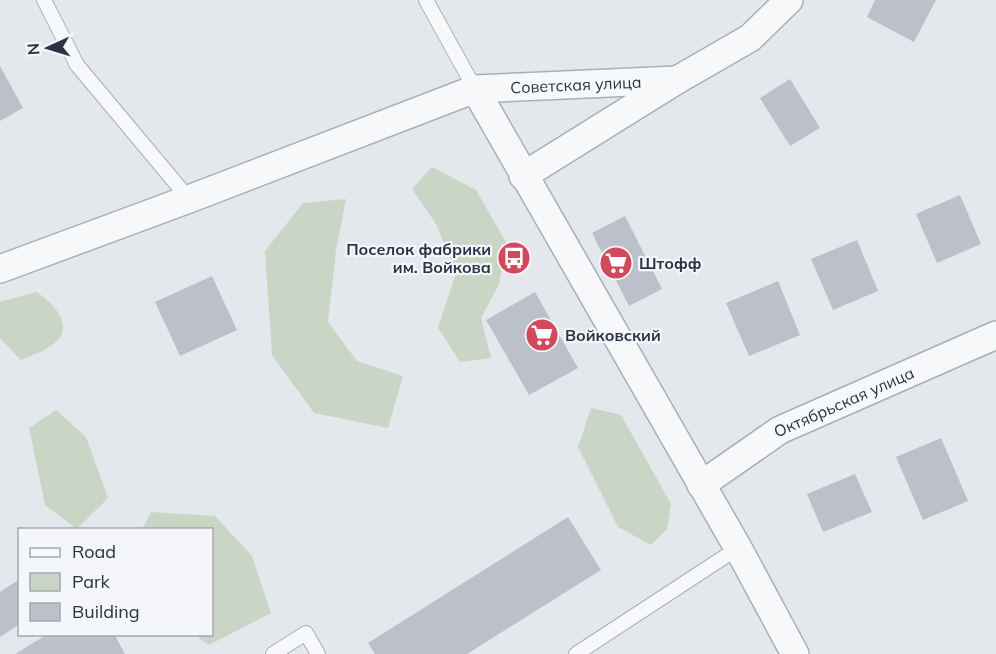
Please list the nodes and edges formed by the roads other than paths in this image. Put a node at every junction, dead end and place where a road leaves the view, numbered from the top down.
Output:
1 (44, 0) edge
2 (426, 0) edge
3 (789, 0) edge
4 (678, 80) junction
5 (475, 89) junction
6 (523, 176) junction
7 (189, 199) junction
8 (0, 269) edge
9 (996, 335) edge
10 (701, 484) junction
11 (738, 548) junction
12 (273, 654) edge
13 (318, 654) edge
14 (576, 654) edge
15 (795, 654) edge

1 - 7 lane
2 - 5 lane
3 - 4 street, Советская улица
4 - 5 street, Советская улица
4 - 6 street, Советская улица
5 - 6 street
5 - 7 street, Советская улица
6 - 10 street
7 - 8 street, Советская улица
9 - 10 street, Октябрьская улица
10 - 11 street
11 - 14 lane
11 - 15 street
12 - 13 lane

